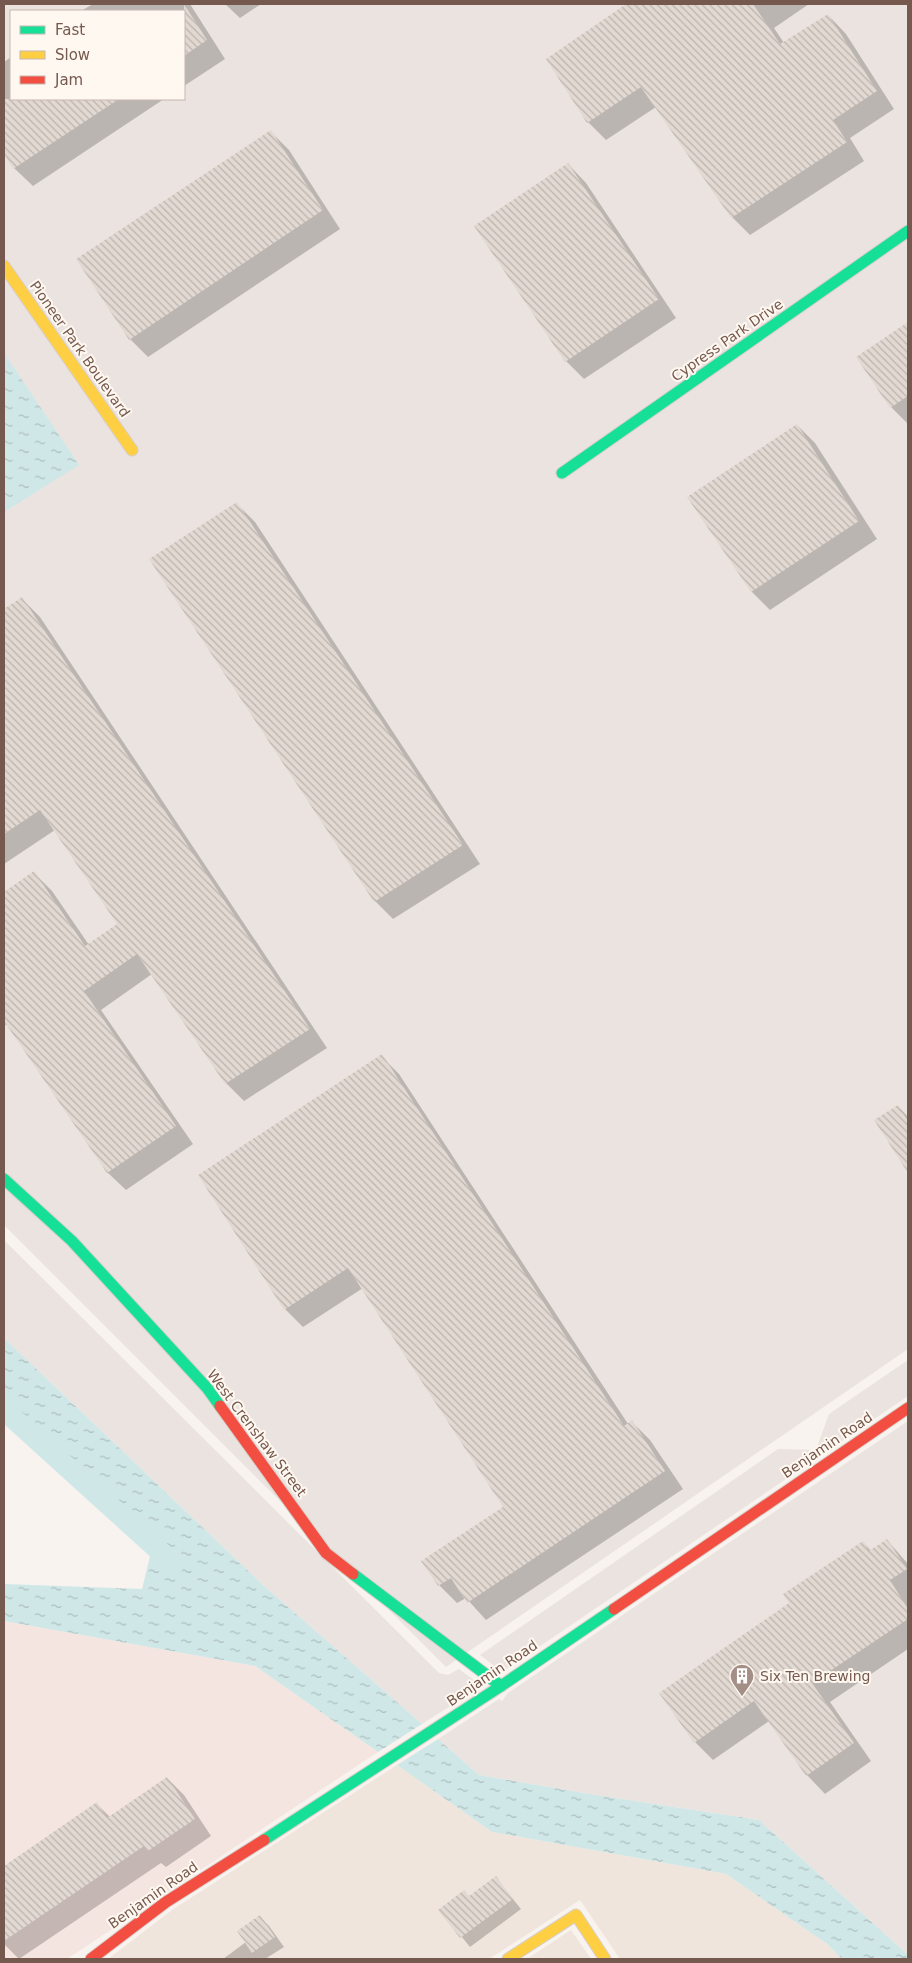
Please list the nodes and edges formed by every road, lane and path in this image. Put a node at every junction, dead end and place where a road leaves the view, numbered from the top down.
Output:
1 (908, 231) edge
2 (4, 266) edge
3 (132, 450) dead end
4 (562, 473) dead end
5 (4, 1180) edge
6 (908, 1408) edge
7 (501, 1686) junction
8 (91, 1959) edge
9 (508, 1959) edge
10 (605, 1959) edge

1 - 4 street, Cypress Park Drive
2 - 3 street, Pioneer Park Boulevard
5 - 7 street, West Crenshaw Street
6 - 7 street, Benjamin Road
7 - 8 street, Benjamin Road
9 - 10 street

